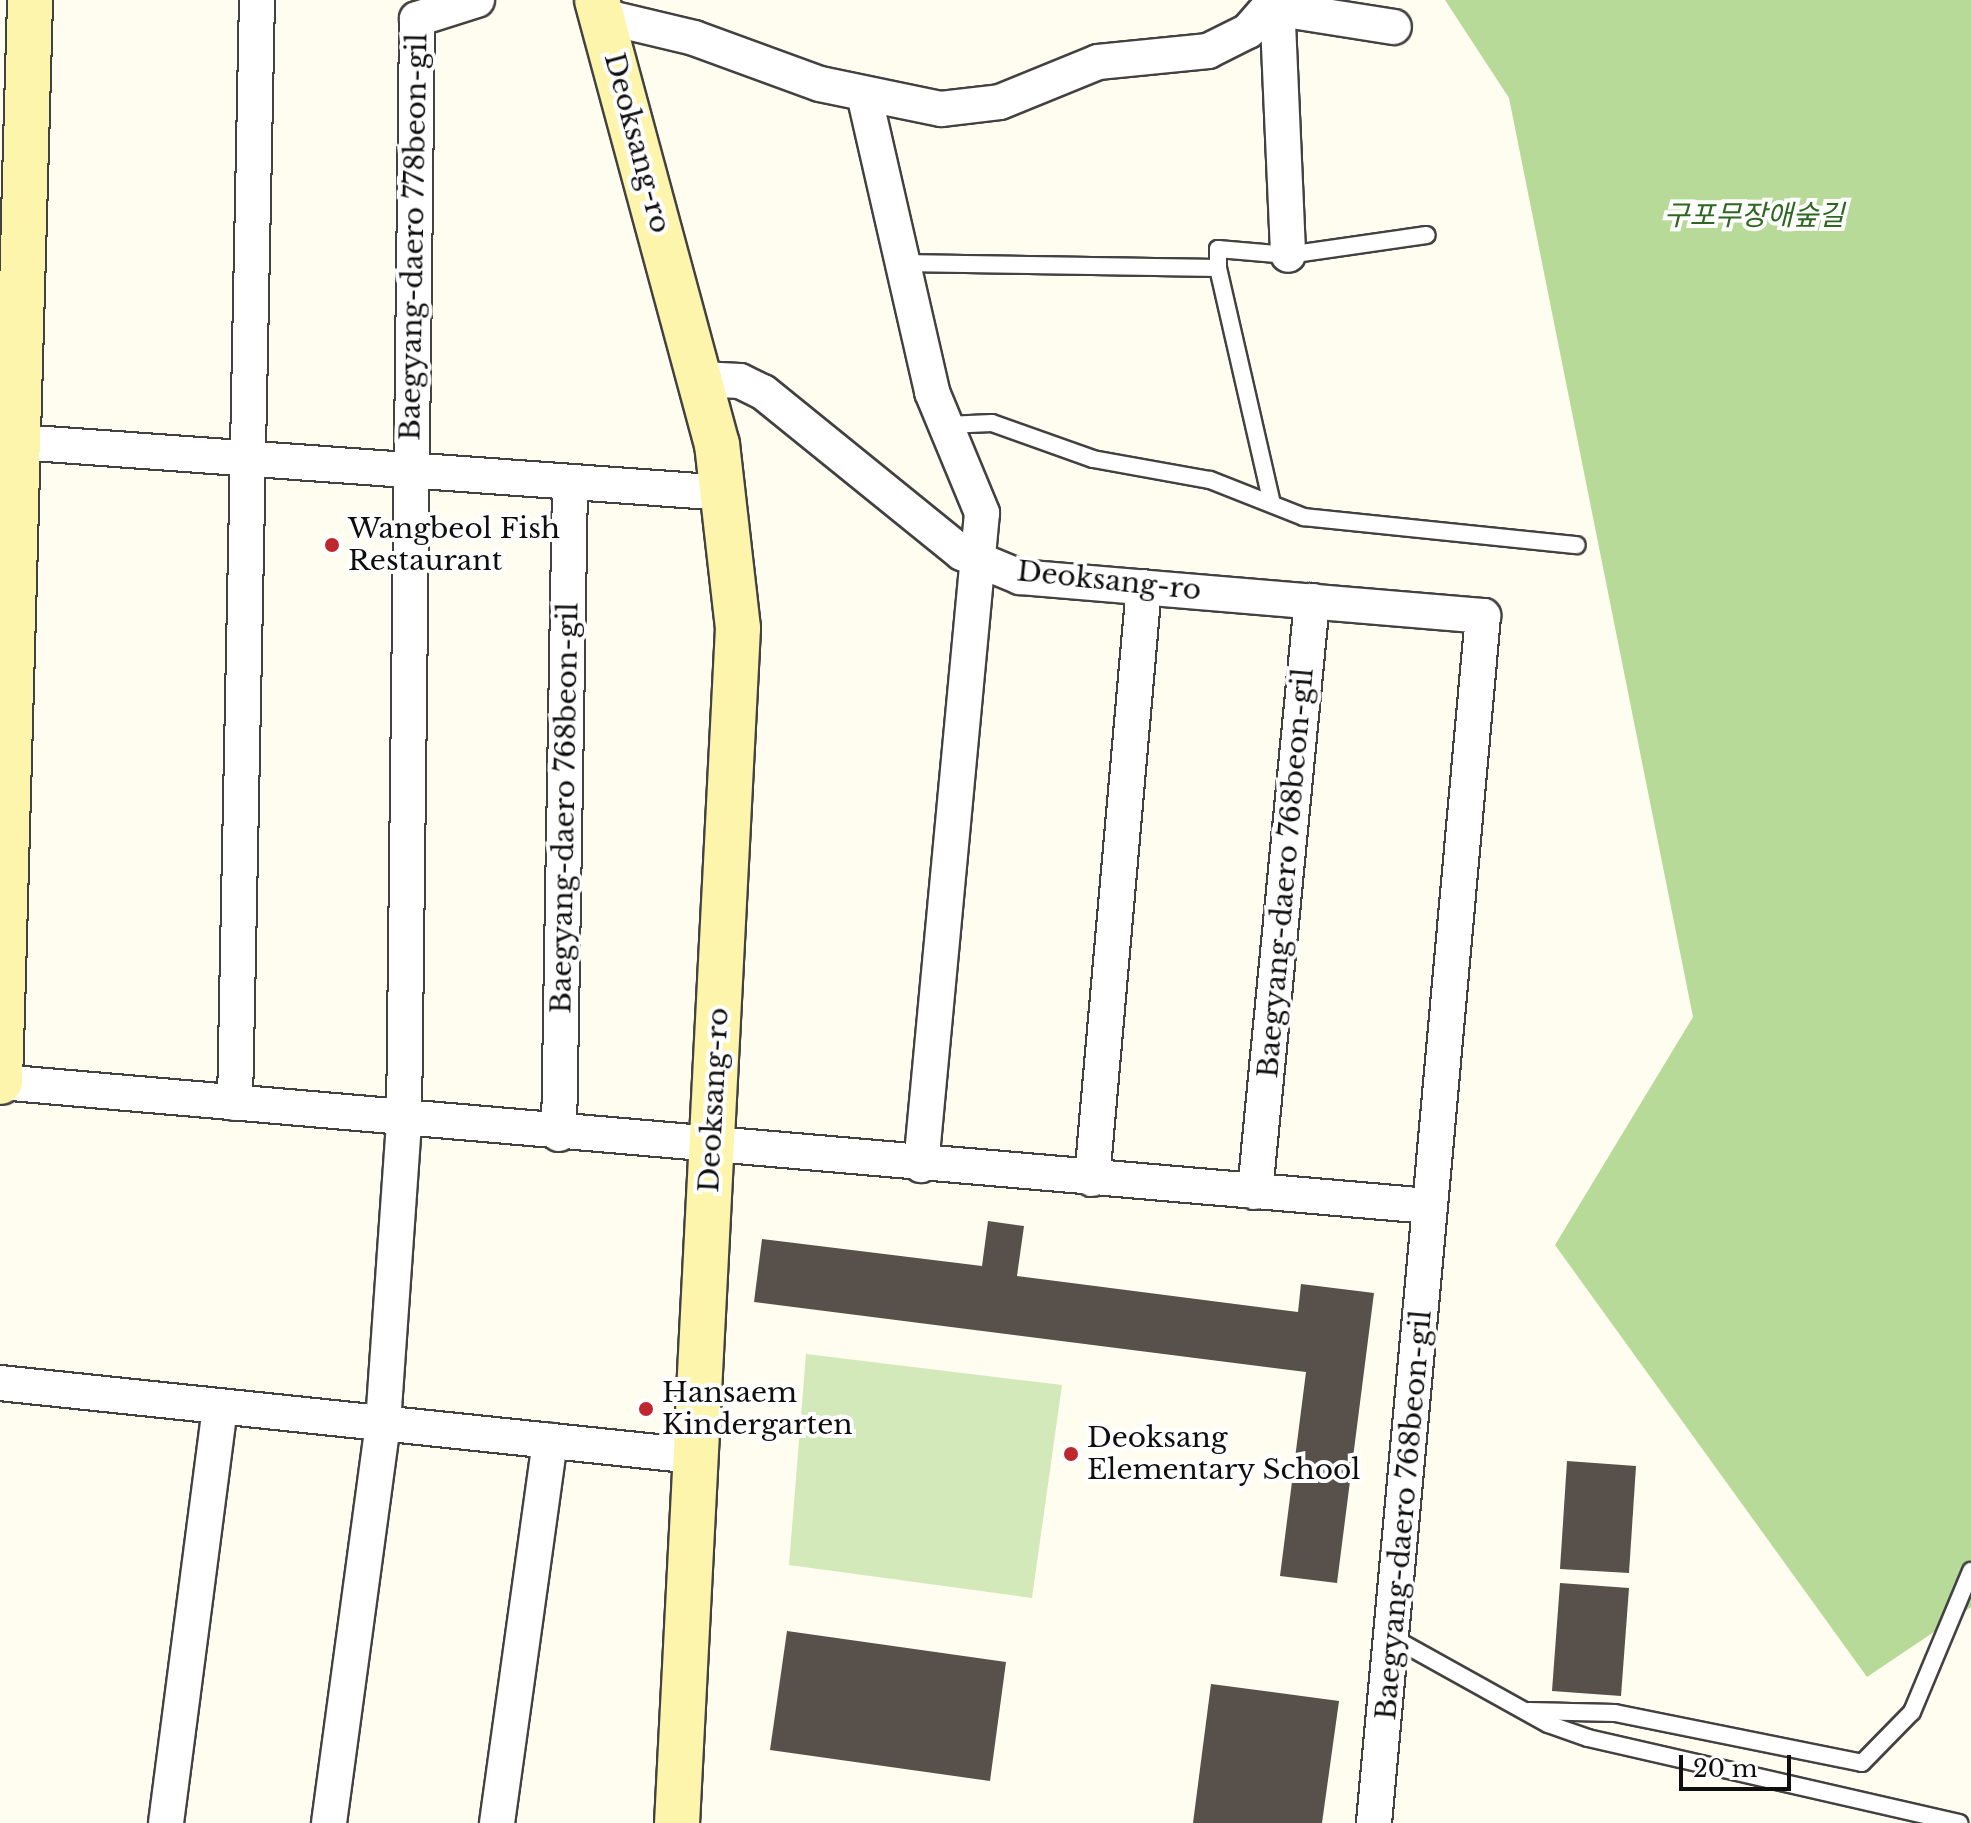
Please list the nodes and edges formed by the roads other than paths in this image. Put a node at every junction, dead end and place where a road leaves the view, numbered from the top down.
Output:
1 (30, 0) edge
2 (257, 0) edge
3 (477, 0) edge
4 (1277, 0) edge
5 (599, 8) edge
6 (1394, 27) dead end
7 (864, 94) junction
8 (1427, 235) dead end
9 (1288, 255) junction
10 (900, 263) junction
11 (1218, 268) junction
12 (700, 379) junction
13 (946, 425) junction
14 (19, 442) junction
15 (250, 458) junction
16 (411, 470) junction
17 (570, 482) junction
18 (725, 493) junction
19 (1271, 500) junction
20 (1577, 545) dead end
21 (982, 561) junction
22 (1144, 587) junction
23 (1312, 601) junction
24 (1483, 616) joint
25 (0, 1082) edge
26 (235, 1103) junction
27 (404, 1119) junction
28 (559, 1134) junction
29 (712, 1147) junction
30 (921, 1165) junction
31 (1092, 1179) junction
32 (1255, 1192) junction
33 (1430, 1206) junction
34 (0, 1383) edge
35 (220, 1406) junction
36 (383, 1423) junction
37 (550, 1441) junction
38 (694, 1456) junction
39 (1971, 1571) edge
40 (1395, 1639) junction
41 (1523, 1710) junction
42 (166, 1823) edge
43 (329, 1823) edge
44 (497, 1823) edge
45 (677, 1823) edge
46 (1374, 1823) edge
47 (1959, 1823) edge

1 - 14 main road
2 - 15 street
3 - 16 street, Baegyang-daero 778beon-gil
4 - 6 street
4 - 7 street
4 - 9 street
5 - 7 street
5 - 12 main road, Deoksang-ro
7 - 10 street
8 - 9 lane
9 - 11 lane
10 - 11 lane
10 - 13 street
11 - 19 lane
12 - 18 main road, Deoksang-ro
12 - 21 street, Deoksang-ro
13 - 19 lane
13 - 21 street
14 - 15 street, Baegyang-daero 778beon-gil
14 - 25 main road
15 - 16 street, Baegyang-daero 778beon-gil
15 - 26 street
16 - 17 street, Baegyang-daero 778beon-gil
16 - 27 street
17 - 18 street, Baegyang-daero 778beon-gil
17 - 28 street, Baegyang-daero 768beon-gil
18 - 29 main road, Deoksang-ro
19 - 20 lane
21 - 22 street, Deoksang-ro
21 - 30 street
22 - 23 street, Deoksang-ro
22 - 31 street
23 - 24 street, Deoksang-ro
23 - 32 street, Baegyang-daero 768beon-gil
24 - 33 street, Baegyang-daero 768beon-gil
25 - 26 street
26 - 27 street
27 - 28 street
27 - 36 street
28 - 29 street
29 - 30 street
29 - 38 main road, Deoksang-ro
30 - 31 street
31 - 32 street
32 - 33 street
33 - 40 street, Baegyang-daero 768beon-gil
34 - 35 street
35 - 36 street
35 - 42 street
36 - 37 street
36 - 43 street
37 - 38 street
37 - 44 street
38 - 45 main road, Deoksang-ro
39 - 41 lane
40 - 41 lane
40 - 46 street, Baegyang-daero 768beon-gil
41 - 47 lane

